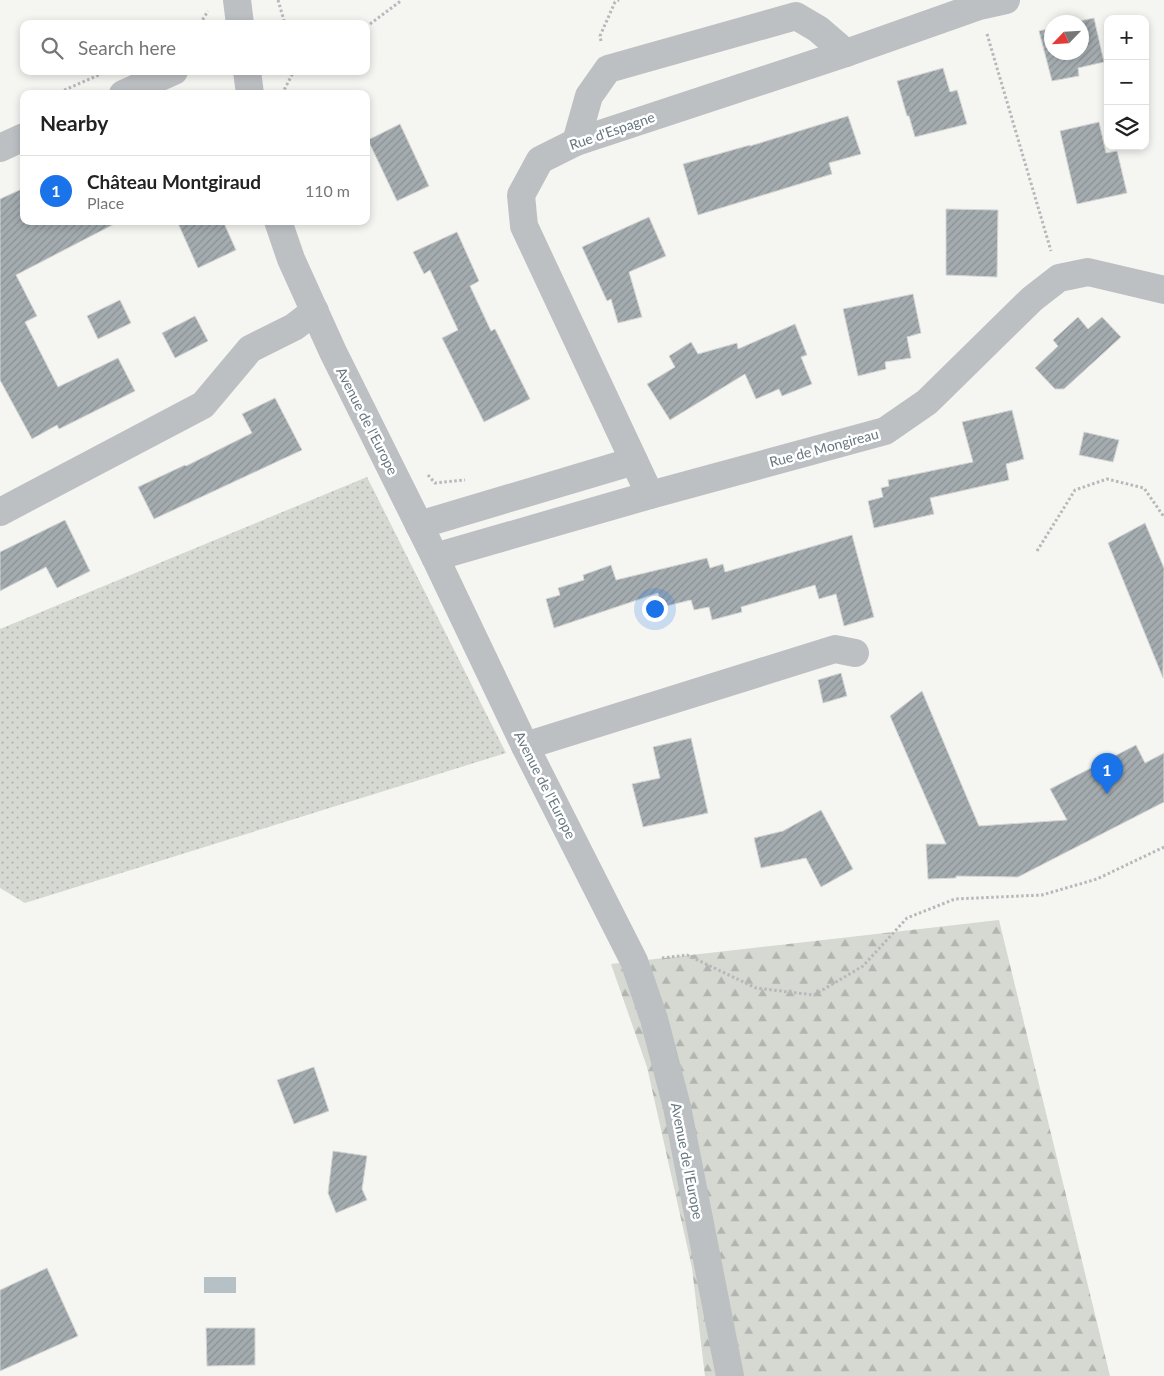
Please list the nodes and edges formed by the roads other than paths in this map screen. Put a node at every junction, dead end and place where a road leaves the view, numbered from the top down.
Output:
1 (237, 0) edge
2 (1006, 0) edge
3 (240, 20) edge
4 (846, 52) junction
5 (165, 75) edge
6 (248, 75) edge
7 (132, 90) edge
8 (249, 90) edge
9 (20, 139) edge
10 (576, 142) junction
11 (0, 148) edge
12 (279, 225) edge
13 (1164, 290) edge
14 (314, 311) junction
15 (634, 461) junction
16 (650, 495) junction
17 (0, 512) edge
18 (419, 525) junction
19 (435, 557) junction
20 (855, 653) dead end
21 (525, 746) junction
22 (730, 1376) edge

1 - 3 street
2 - 4 street, Rue d'Espagne
4 - 10 street, Rue d'Espagne
4 - 10 street
5 - 7 street
6 - 8 street
9 - 11 street
10 - 15 street, Rue d'Espagne
12 - 14 street, Avenue de l'Europe
13 - 16 street, Rue de Mongireau
14 - 17 street
14 - 18 street, Avenue de l'Europe
15 - 16 street, Rue d'Espagne
15 - 18 street
16 - 19 street, Rue de Mongireau
18 - 19 street, Avenue de l'Europe
19 - 21 street, Avenue de l'Europe
20 - 21 street
21 - 22 street, Avenue de l'Europe

